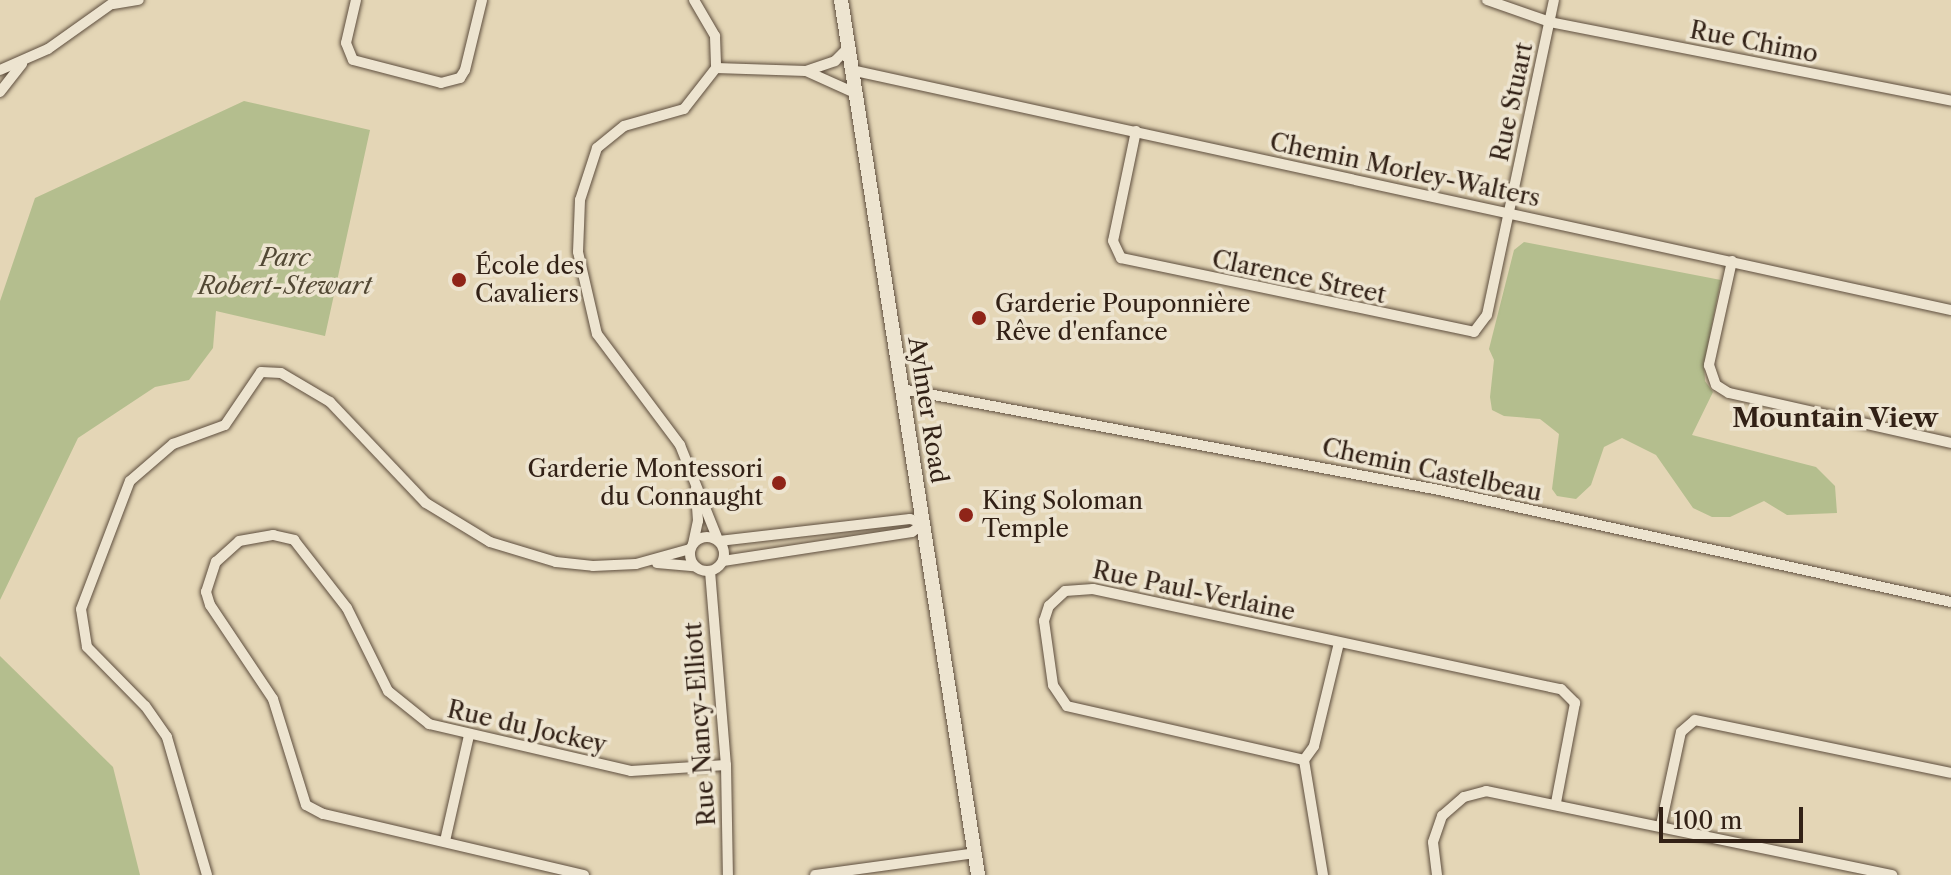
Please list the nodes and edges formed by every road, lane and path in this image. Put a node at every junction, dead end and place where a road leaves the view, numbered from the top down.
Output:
1 (139, 0) edge
2 (356, 0) edge
3 (482, 0) edge
4 (694, 0) edge
5 (841, 0) edge
6 (1487, 0) edge
7 (1554, 0) edge
8 (115, 2) edge
9 (1550, 22) junction
10 (849, 47) junction
11 (24, 62) junction
12 (716, 68) junction
13 (0, 70) edge
14 (851, 70) junction
15 (806, 71) junction
16 (0, 92) edge
17 (855, 93) junction
18 (1951, 101) edge
19 (1136, 131) junction
20 (1509, 213) junction
21 (1732, 261) junction
22 (1951, 310) edge
23 (902, 389) junction
24 (1951, 443) edge
25 (695, 479) junction
26 (924, 523) junction
27 (718, 540) junction
28 (692, 546) junction
29 (723, 561) junction
30 (647, 562) junction
31 (694, 566) junction
32 (710, 571) junction
33 (1951, 602) edge
34 (1339, 643) junction
35 (469, 735) junction
36 (1304, 760) junction
37 (726, 765) junction
38 (1951, 773) edge
39 (1556, 803) junction
40 (1661, 825) junction
41 (445, 841) junction
42 (976, 853) junction
43 (207, 875) edge
44 (584, 875) edge
45 (728, 875) edge
46 (815, 875) edge
47 (978, 875) edge
48 (1323, 875) edge
49 (1437, 875) edge
50 (1892, 875) edge

1 - 8 street
2 - 3 street
4 - 12 street
5 - 10 main road, Aylmer Road
6 - 9 street, Rue Chimo
7 - 9 street, Rue Stuart
8 - 11 street
9 - 18 street, Rue Chimo
9 - 20 street, Rue Stuart
10 - 14 main road, Aylmer Road
10 - 15 street
11 - 13 street
11 - 16 street
12 - 15 street
12 - 25 street
14 - 17 main road, Aylmer Road
14 - 19 street, Chemin Morley-Walters
15 - 17 street
17 - 23 main road, Aylmer Road
19 - 20 street, Chemin Morley-Walters
19 - 20 street, Clarence Street
20 - 21 street, Chemin Morley-Walters
21 - 22 street, Chemin Morley-Walters
21 - 24 street
23 - 26 main road, Aylmer Road
23 - 33 street, Chemin Castelbeau
25 - 27 street
25 - 28 street
26 - 27 street
26 - 29 street
26 - 42 main road, Aylmer Road
27 - 28 street
27 - 29 street
28 - 30 street
28 - 31 street
29 - 32 street
30 - 31 street
30 - 43 street
31 - 32 street
32 - 37 street, Rue Nancy-Elliott
34 - 36 street
34 - 36 street, Rue Paul-Verlaine
34 - 39 street, Rue Paul-Verlaine
35 - 37 street, Rue du Jockey
35 - 41 street
35 - 41 street, Rue du Jockey
36 - 48 street
37 - 45 street, Rue Nancy-Elliott
38 - 40 street
39 - 40 street
39 - 49 street
40 - 50 street
41 - 44 street, Rue du Jockey
42 - 46 street
42 - 47 main road, Aylmer Road

